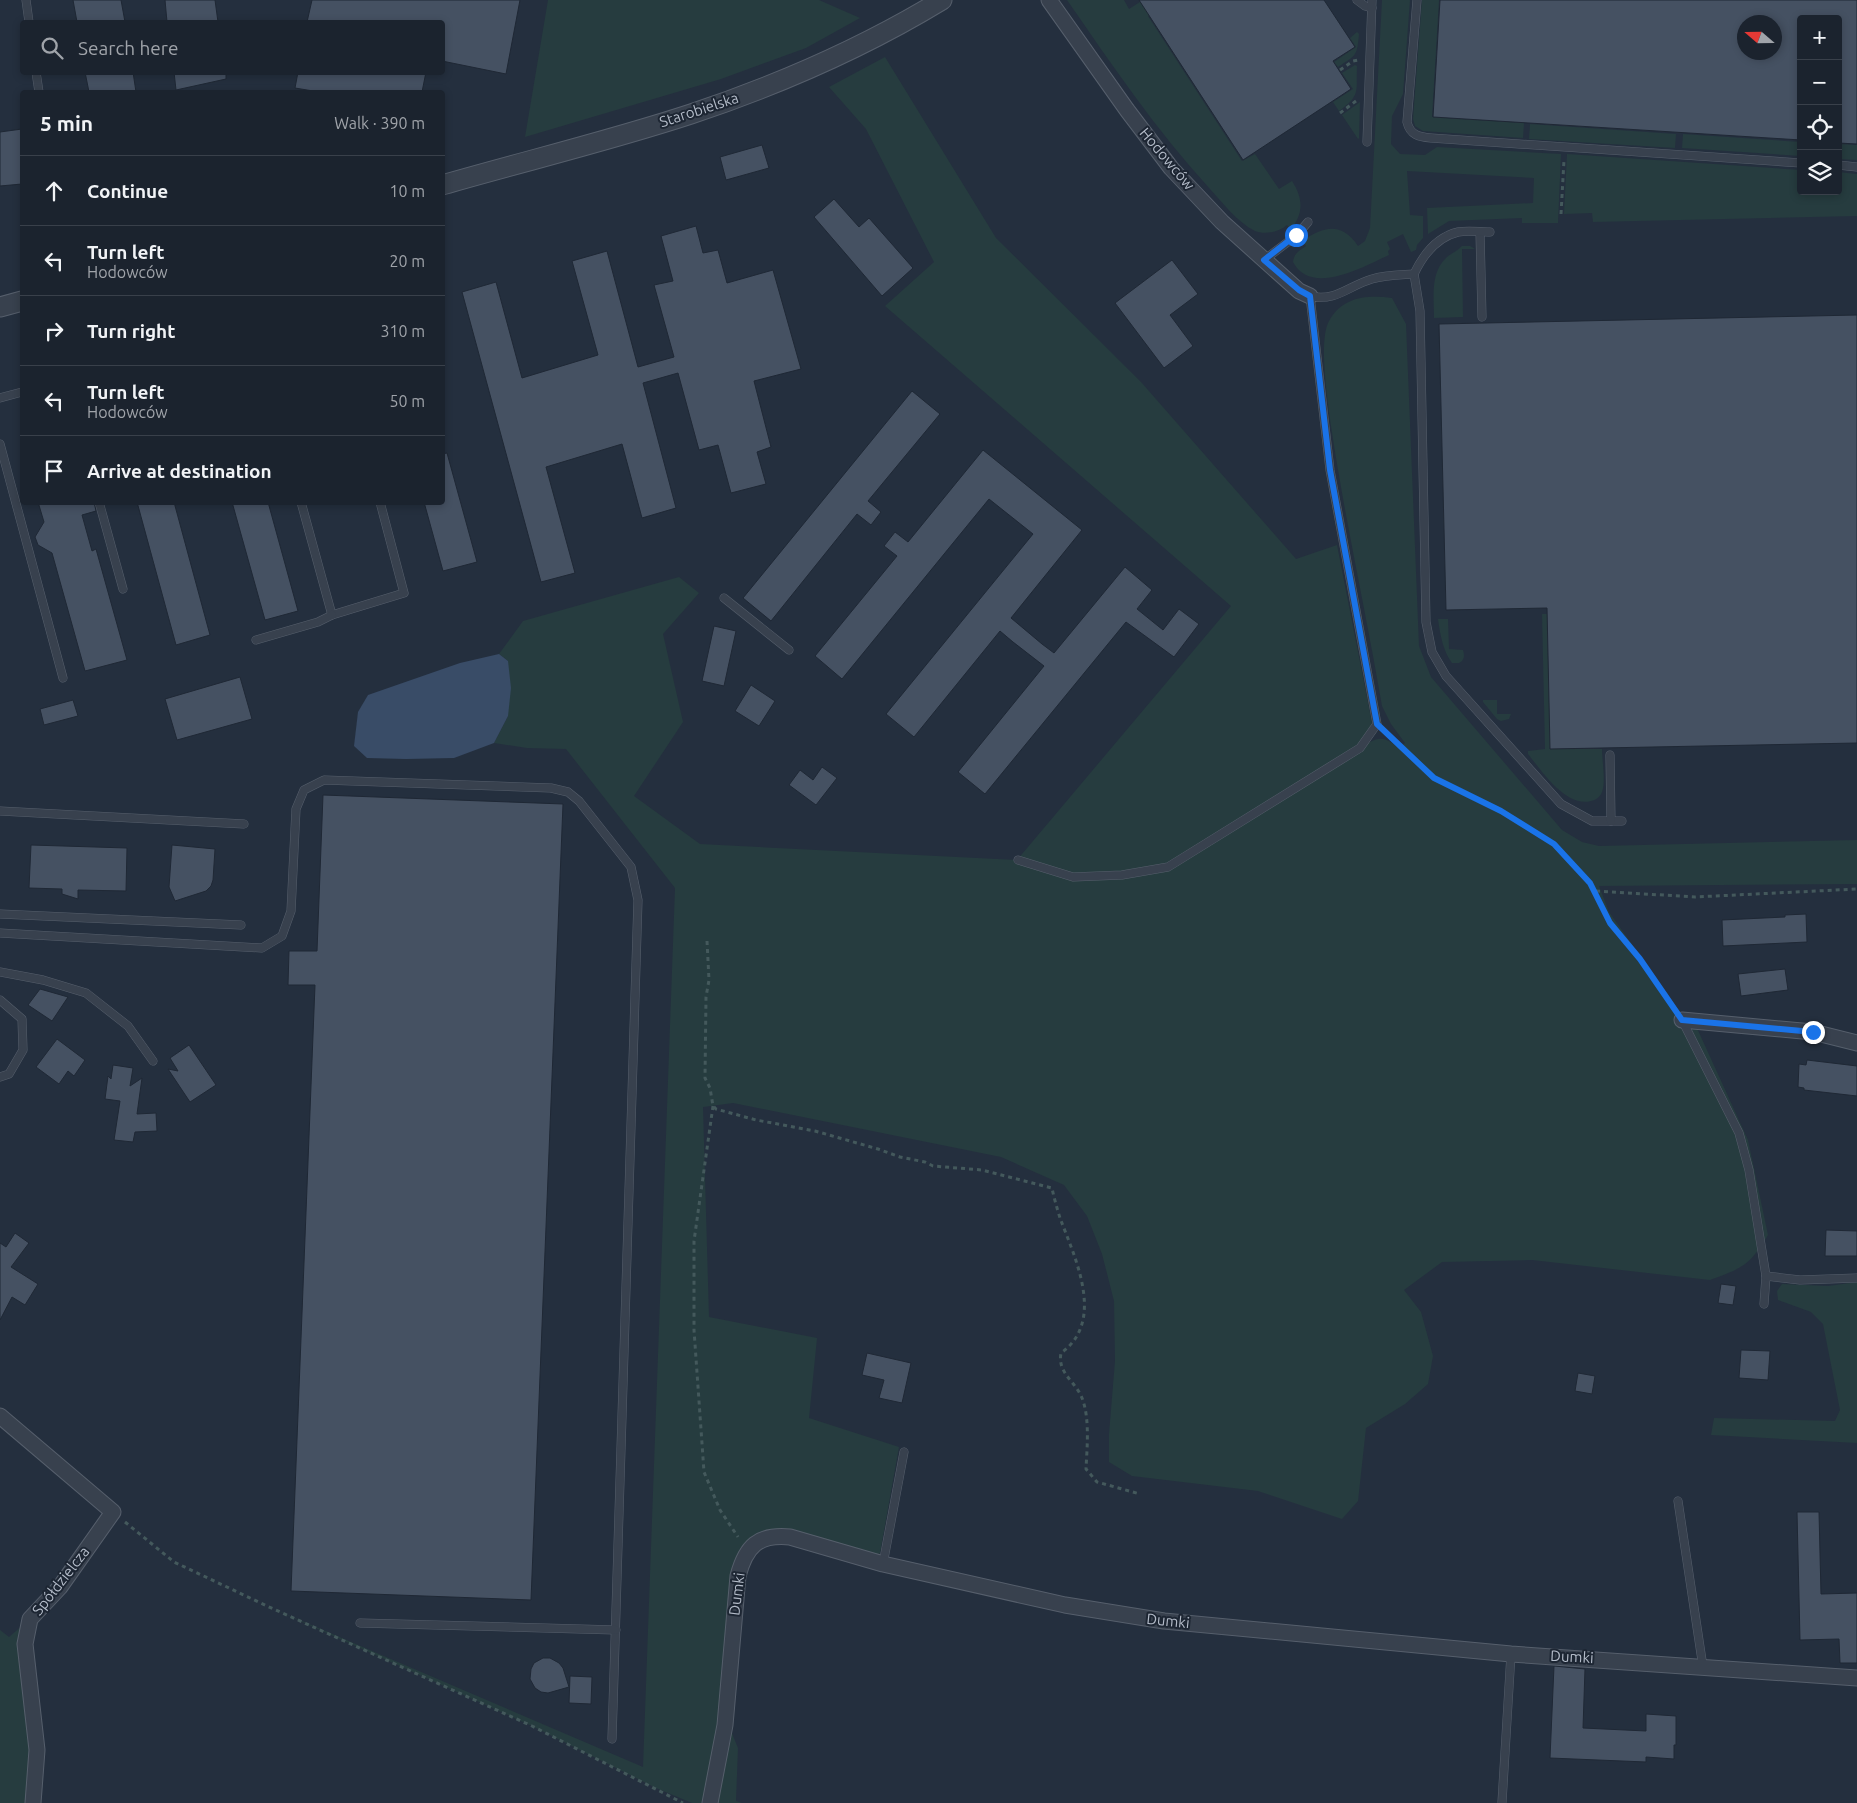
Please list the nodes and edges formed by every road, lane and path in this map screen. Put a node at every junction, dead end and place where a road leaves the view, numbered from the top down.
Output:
1 (26, 0) edge
2 (942, 0) edge
3 (1049, 0) edge
4 (1357, 0) edge
5 (1417, 0) edge
6 (1372, 4) edge
7 (29, 20) edge
8 (1361, 60) dead end
9 (1340, 70) dead end
10 (36, 75) edge
11 (39, 90) edge
12 (1352, 105) dead end
13 (1340, 113) dead end
14 (1367, 142) dead end
15 (1564, 148) junction
16 (1797, 163) edge
17 (1842, 165) edge
18 (1857, 167) edge
19 (445, 184) edge
20 (1562, 214) dead end
21 (1308, 222) dead end
22 (1480, 232) junction
23 (1490, 232) dead end
24 (1264, 260) junction
25 (1414, 274) junction
26 (1310, 296) junction
27 (20, 302) edge
28 (0, 307) edge
29 (1482, 317) dead end
30 (20, 393) edge
31 (0, 398) edge
32 (0, 444) edge
33 (101, 505) edge
34 (302, 505) edge
35 (381, 505) edge
36 (123, 589) dead end
37 (724, 598) dead end
38 (332, 615) junction
39 (256, 640) dead end
40 (789, 650) dead end
41 (63, 678) dead end
42 (1377, 724) junction
43 (1610, 755) dead end
44 (0, 811) edge
45 (1611, 821) junction
46 (1622, 821) dead end
47 (244, 824) dead end
48 (1018, 860) dead end
49 (1857, 889) edge
50 (1596, 891) junction
51 (0, 914) edge
52 (241, 924) dead end
53 (0, 933) edge
54 (706, 941) dead end
55 (0, 972) edge
56 (0, 1000) edge
57 (1682, 1020) junction
58 (1857, 1043) edge
59 (153, 1061) dead end
60 (0, 1078) edge
61 (713, 1106) junction
62 (1766, 1276) junction
63 (1857, 1278) edge
64 (1764, 1304) dead end
65 (0, 1416) edge
66 (904, 1452) dead end
67 (1140, 1494) dead end
68 (1678, 1501) dead end
69 (113, 1512) junction
70 (748, 1553) junction
71 (883, 1564) junction
72 (360, 1623) dead end
73 (616, 1630) junction
74 (1510, 1654) junction
75 (1703, 1667) junction
76 (1857, 1678) edge
77 (612, 1738) dead end
78 (1502, 1802) edge
79 (34, 1803) edge
80 (683, 1803) edge
81 (710, 1803) edge

1 - 7 lane
2 - 19 street, Starobielska
3 - 24 street, Hodowców
4 - 6 lane
5 - 15 lane
6 - 14 lane
8 - 9 path
10 - 11 lane
12 - 13 path
15 - 16 lane
15 - 20 path
17 - 18 lane
21 - 24 lane
22 - 23 lane
22 - 25 lane
22 - 29 lane
24 - 26 street, Hodowców
25 - 26 lane
25 - 45 lane
26 - 42 lane
27 - 28 street
30 - 31 lane
32 - 41 lane
33 - 36 lane
34 - 38 lane
35 - 38 lane
37 - 40 lane
38 - 39 lane
42 - 48 lane
42 - 50 path
43 - 45 lane
44 - 47 lane
45 - 46 lane
49 - 50 path
50 - 57 path
51 - 52 lane
53 - 73 lane
54 - 61 path
55 - 59 lane
56 - 60 lane
57 - 58 street
57 - 62 lane
61 - 67 path
61 - 70 path
62 - 63 lane
62 - 64 lane
65 - 69 street
66 - 71 lane
68 - 75 lane
69 - 79 street, Spółdzielcza
69 - 80 path
70 - 71 street, Dumki
70 - 81 street, Dumki
71 - 74 street, Dumki
72 - 73 lane
73 - 77 lane
74 - 75 street, Dumki
74 - 78 lane
75 - 76 street, Dumki

